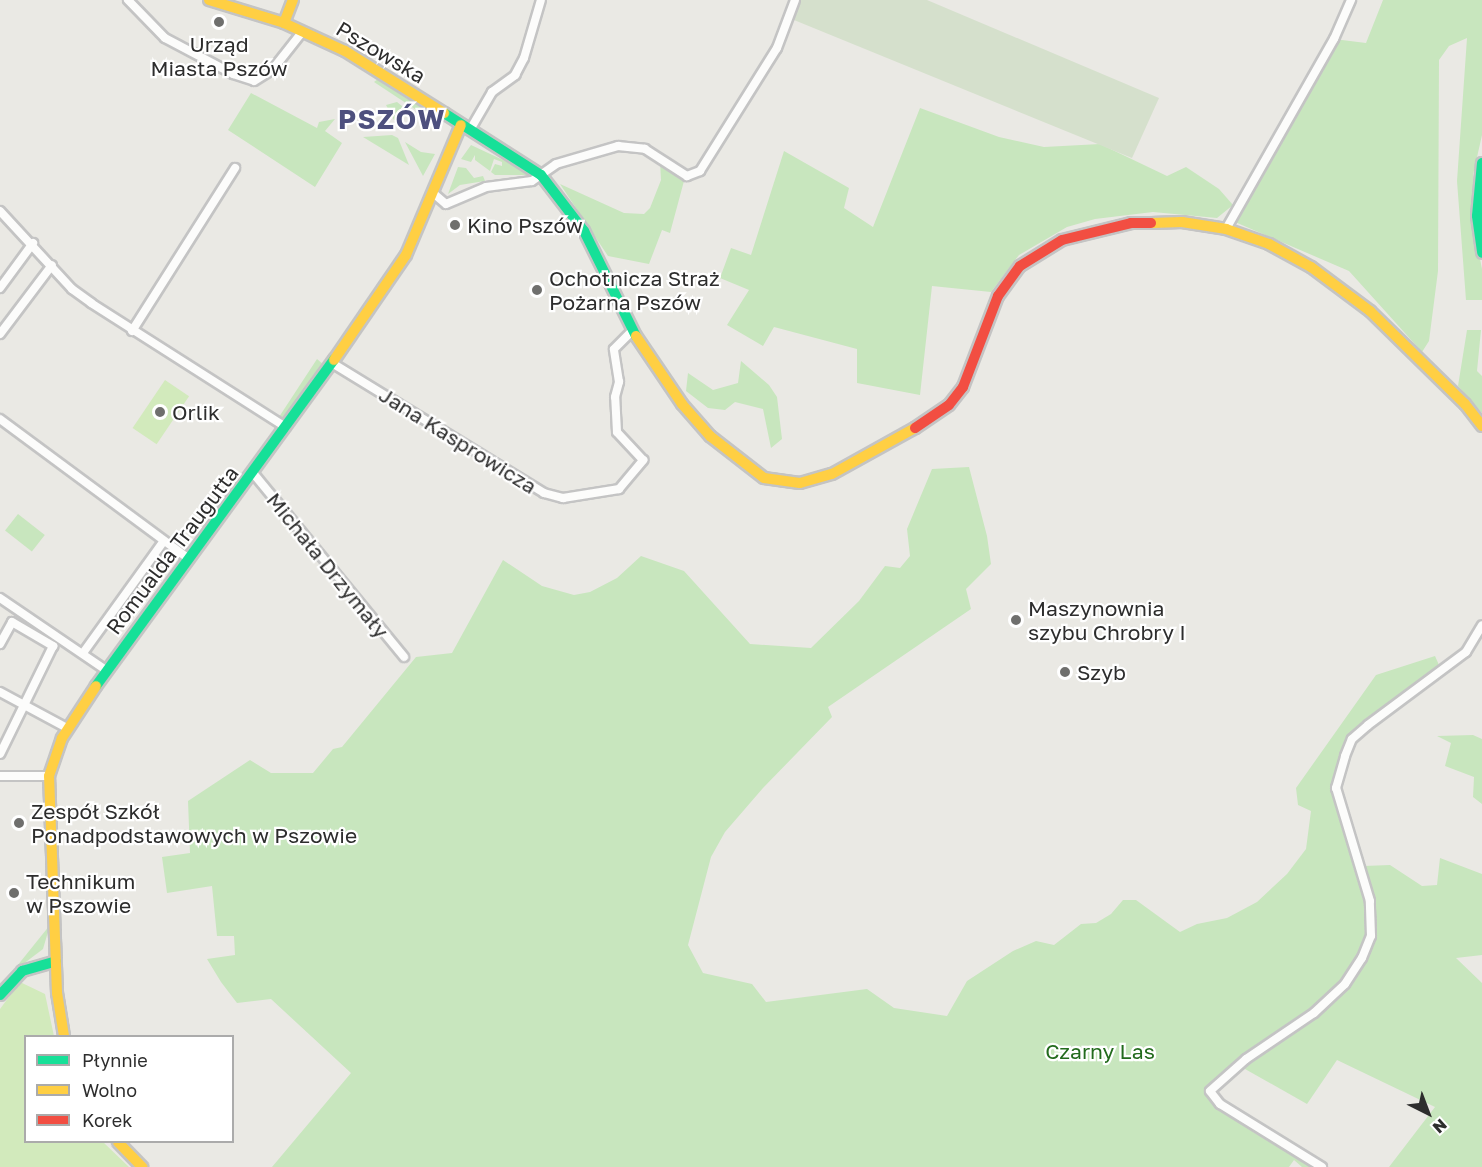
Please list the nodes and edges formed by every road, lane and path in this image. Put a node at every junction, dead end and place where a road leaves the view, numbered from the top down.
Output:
1 (128, 0) edge
2 (209, 0) edge
3 (293, 0) edge
4 (541, 0) edge
5 (795, 0) edge
6 (1351, 0) edge
7 (284, 23) junction
8 (303, 30) junction
9 (465, 127) junction
10 (1482, 163) edge
11 (235, 168) dead end
12 (541, 175) junction
13 (432, 192) junction
14 (0, 212) edge
15 (1480, 226) edge
16 (1226, 229) junction
17 (33, 243) junction
18 (1482, 253) edge
19 (52, 265) junction
20 (0, 288) edge
21 (132, 331) junction
22 (632, 332) junction
23 (0, 334) edge
24 (332, 363) junction
25 (0, 419) edge
26 (1482, 426) edge
27 (286, 427) junction
28 (253, 473) junction
29 (163, 542) junction
30 (189, 559) junction
31 (0, 598) edge
32 (1482, 625) edge
33 (0, 644) edge
34 (83, 653) junction
35 (404, 657) dead end
36 (106, 670) junction
37 (0, 692) edge
38 (25, 704) junction
39 (67, 728) junction
40 (0, 754) edge
41 (0, 776) edge
42 (49, 776) junction
43 (56, 962) junction
44 (0, 995) edge
45 (64, 1035) edge
46 (119, 1143) edge
47 (142, 1167) edge
48 (1322, 1167) edge

1 - 8 street
2 - 7 main road, Pszowska
3 - 7 main road
4 - 9 street
5 - 12 street
6 - 16 street
7 - 8 main road, Pszowska
8 - 9 main road, Pszowska
9 - 12 main road, Pszowska
9 - 13 main road, Romualda Traugutta
10 - 15 main road
11 - 21 street
12 - 13 street
12 - 22 main road
13 - 24 main road, Romualda Traugutta
14 - 17 street
15 - 18 main road
16 - 22 main road
16 - 26 main road
17 - 19 street
17 - 20 street
19 - 21 street
19 - 23 street
21 - 27 street
22 - 24 street, Jana Kasprowicza
24 - 27 main road, Romualda Traugutta
25 - 29 street
27 - 28 main road, Romualda Traugutta
28 - 30 main road, Romualda Traugutta
28 - 35 street, Michała Drzymały
29 - 30 street
29 - 34 street, Romualda Traugutta
30 - 36 main road, Romualda Traugutta
31 - 34 street
32 - 48 street
33 - 38 street
34 - 36 street
36 - 39 main road, Romualda Traugutta
37 - 38 street
38 - 39 street
38 - 40 street
39 - 42 main road, Romualda Traugutta
41 - 42 street
42 - 43 main road, Romualda Traugutta
43 - 44 main road
43 - 45 main road, Romualda Traugutta
46 - 47 main road

